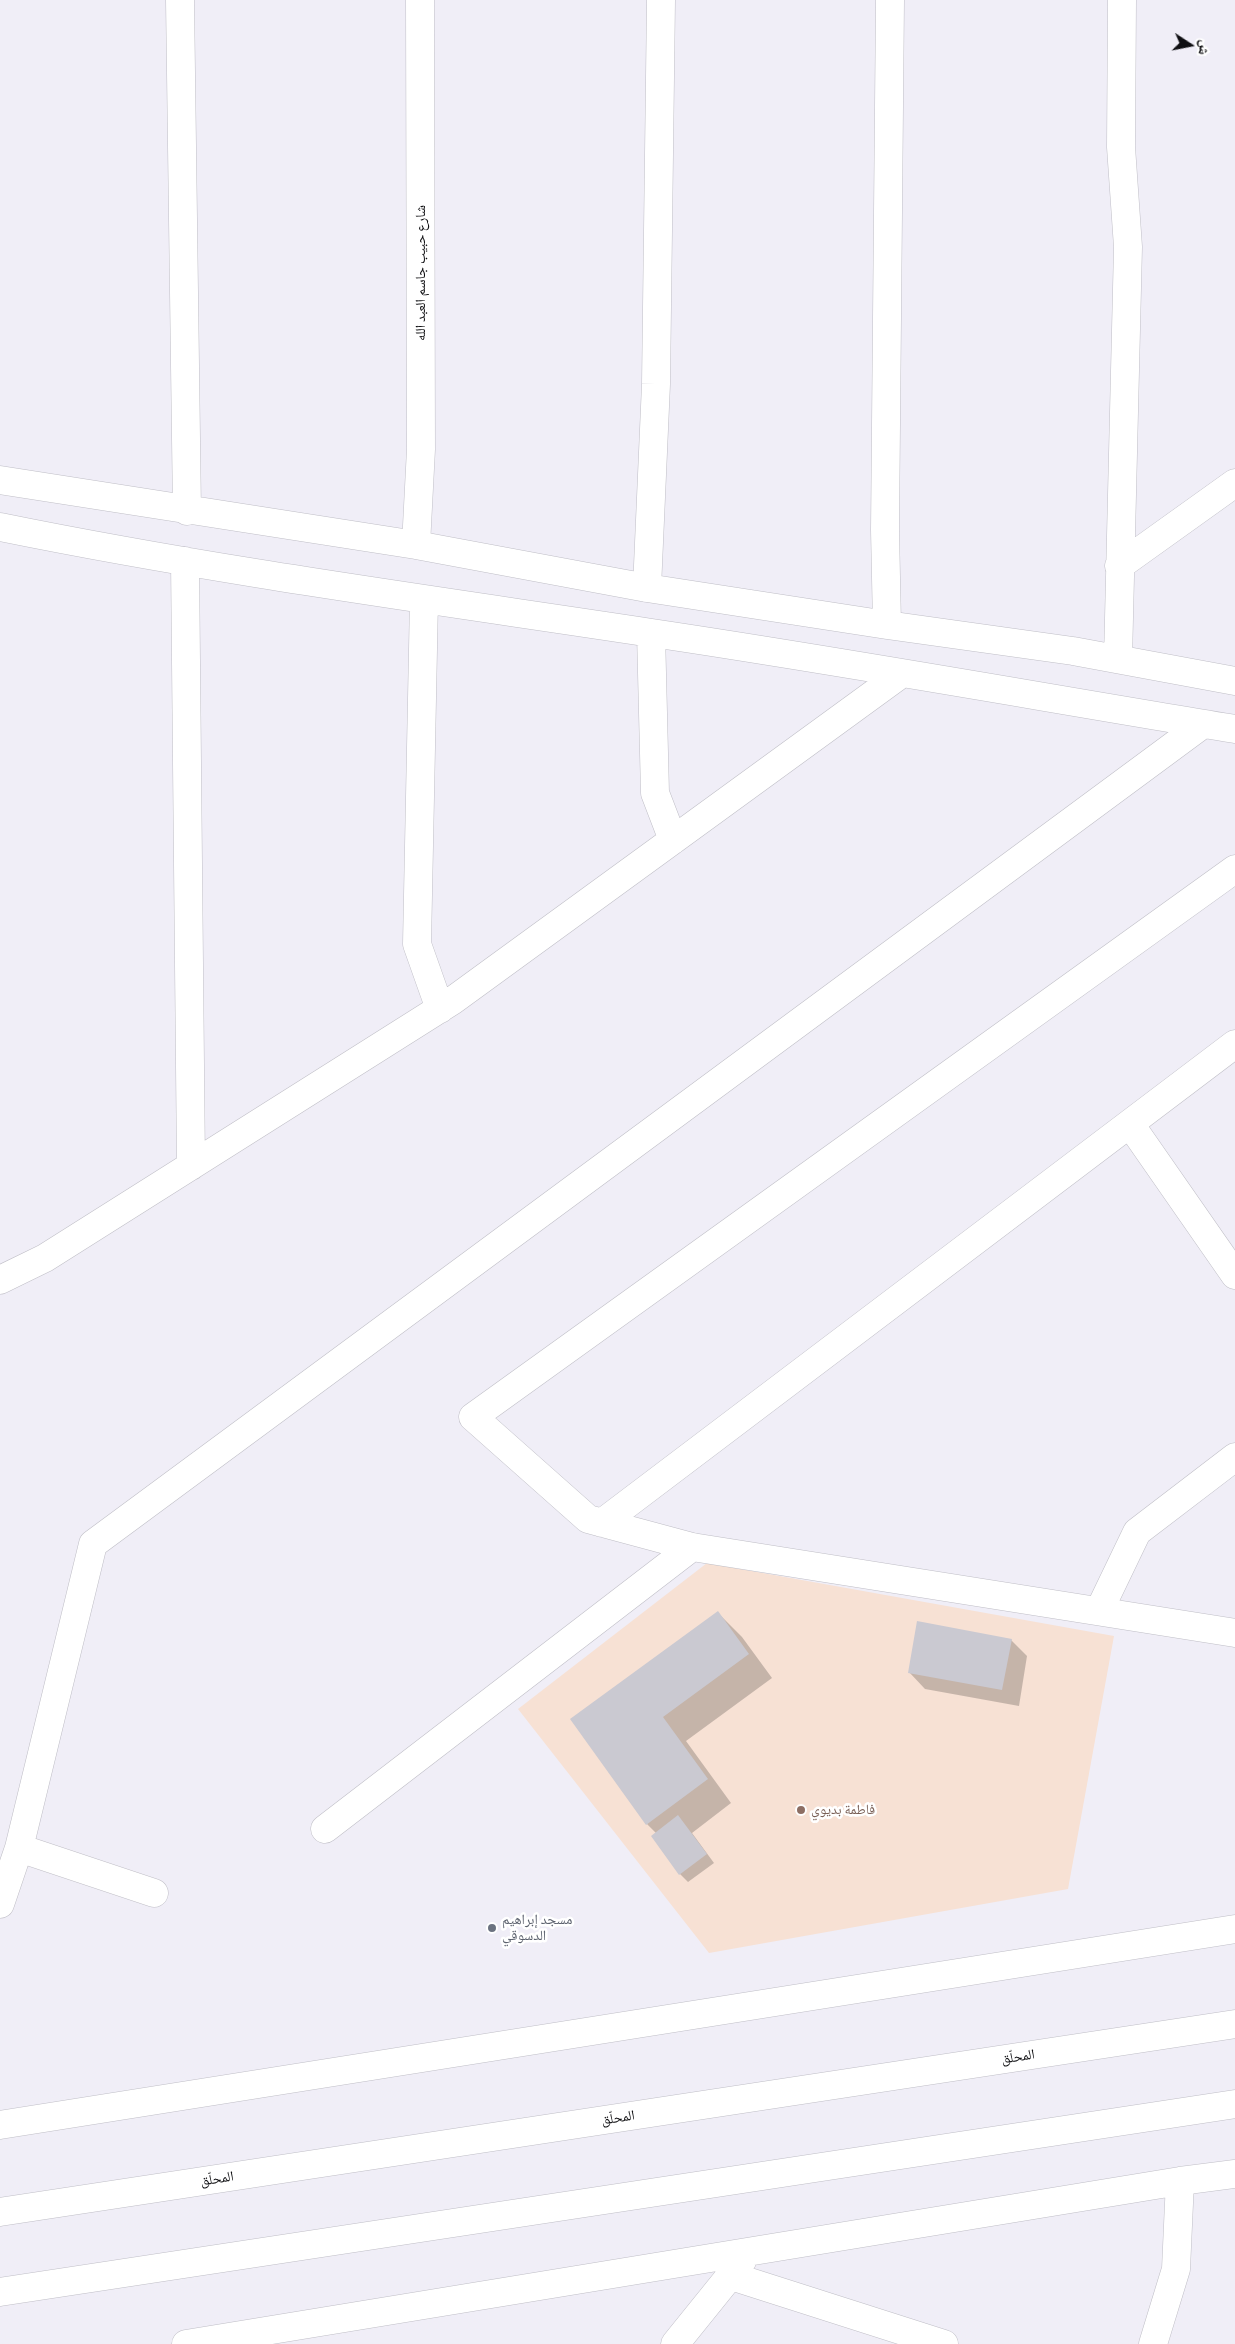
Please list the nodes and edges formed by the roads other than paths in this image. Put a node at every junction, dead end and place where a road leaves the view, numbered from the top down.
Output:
1 (180, 0) edge
2 (420, 0) edge
3 (661, 0) edge
4 (890, 0) edge
5 (1122, 0) edge
6 (0, 480) edge
7 (1235, 483) edge
8 (187, 511) junction
9 (0, 527) edge
10 (416, 545) junction
11 (185, 561) junction
12 (1119, 566) junction
13 (647, 588) junction
14 (424, 600) junction
15 (886, 625) junction
16 (651, 632) junction
17 (1118, 659) junction
18 (901, 674) junction
19 (1235, 681) edge
20 (1203, 724) junction
21 (1235, 730) edge
22 (673, 840) junction
23 (1235, 869) edge
24 (440, 1009) junction
25 (1235, 1044) edge
26 (1130, 1124) junction
27 (191, 1166) junction
28 (1235, 1275) edge
29 (0, 1280) edge
30 (1235, 1457) edge
31 (602, 1523) junction
32 (692, 1547) junction
33 (1099, 1612) junction
34 (1235, 1633) edge
35 (325, 1829) dead end
36 (19, 1848) junction
37 (154, 1893) dead end
38 (0, 1904) edge
39 (1235, 1930) edge
40 (1235, 2024) edge
41 (1235, 2104) edge
42 (0, 2125) edge
43 (1235, 2174) edge
44 (1180, 2181) junction
45 (0, 2212) edge
46 (749, 2252) junction
47 (731, 2276) junction
48 (0, 2292) edge
49 (186, 2344) edge
50 (675, 2344) edge
51 (944, 2344) edge
52 (1153, 2344) edge

1 - 8 street
2 - 10 street, شارع حبيب جاسم العبد الله
3 - 13 street
4 - 15 street
5 - 12 street
6 - 8 street
7 - 12 street
8 - 10 street
9 - 11 street
10 - 13 street
11 - 14 street
11 - 27 street
12 - 17 street
13 - 15 street
14 - 16 street
14 - 24 street
15 - 17 street
16 - 18 street
16 - 22 street
17 - 19 street
18 - 20 street
18 - 22 street
20 - 21 street
20 - 36 street
22 - 24 street
23 - 31 street
24 - 27 street
25 - 26 street
26 - 28 street
26 - 31 street
27 - 29 street
30 - 33 street
31 - 32 street
32 - 33 street
32 - 35 street
33 - 34 street
36 - 37 street
36 - 38 street
39 - 42 street
40 - 45 street, المحلّق
41 - 48 street
43 - 44 street
44 - 46 street
44 - 52 street
46 - 47 street
46 - 49 street
47 - 50 street
47 - 51 street

